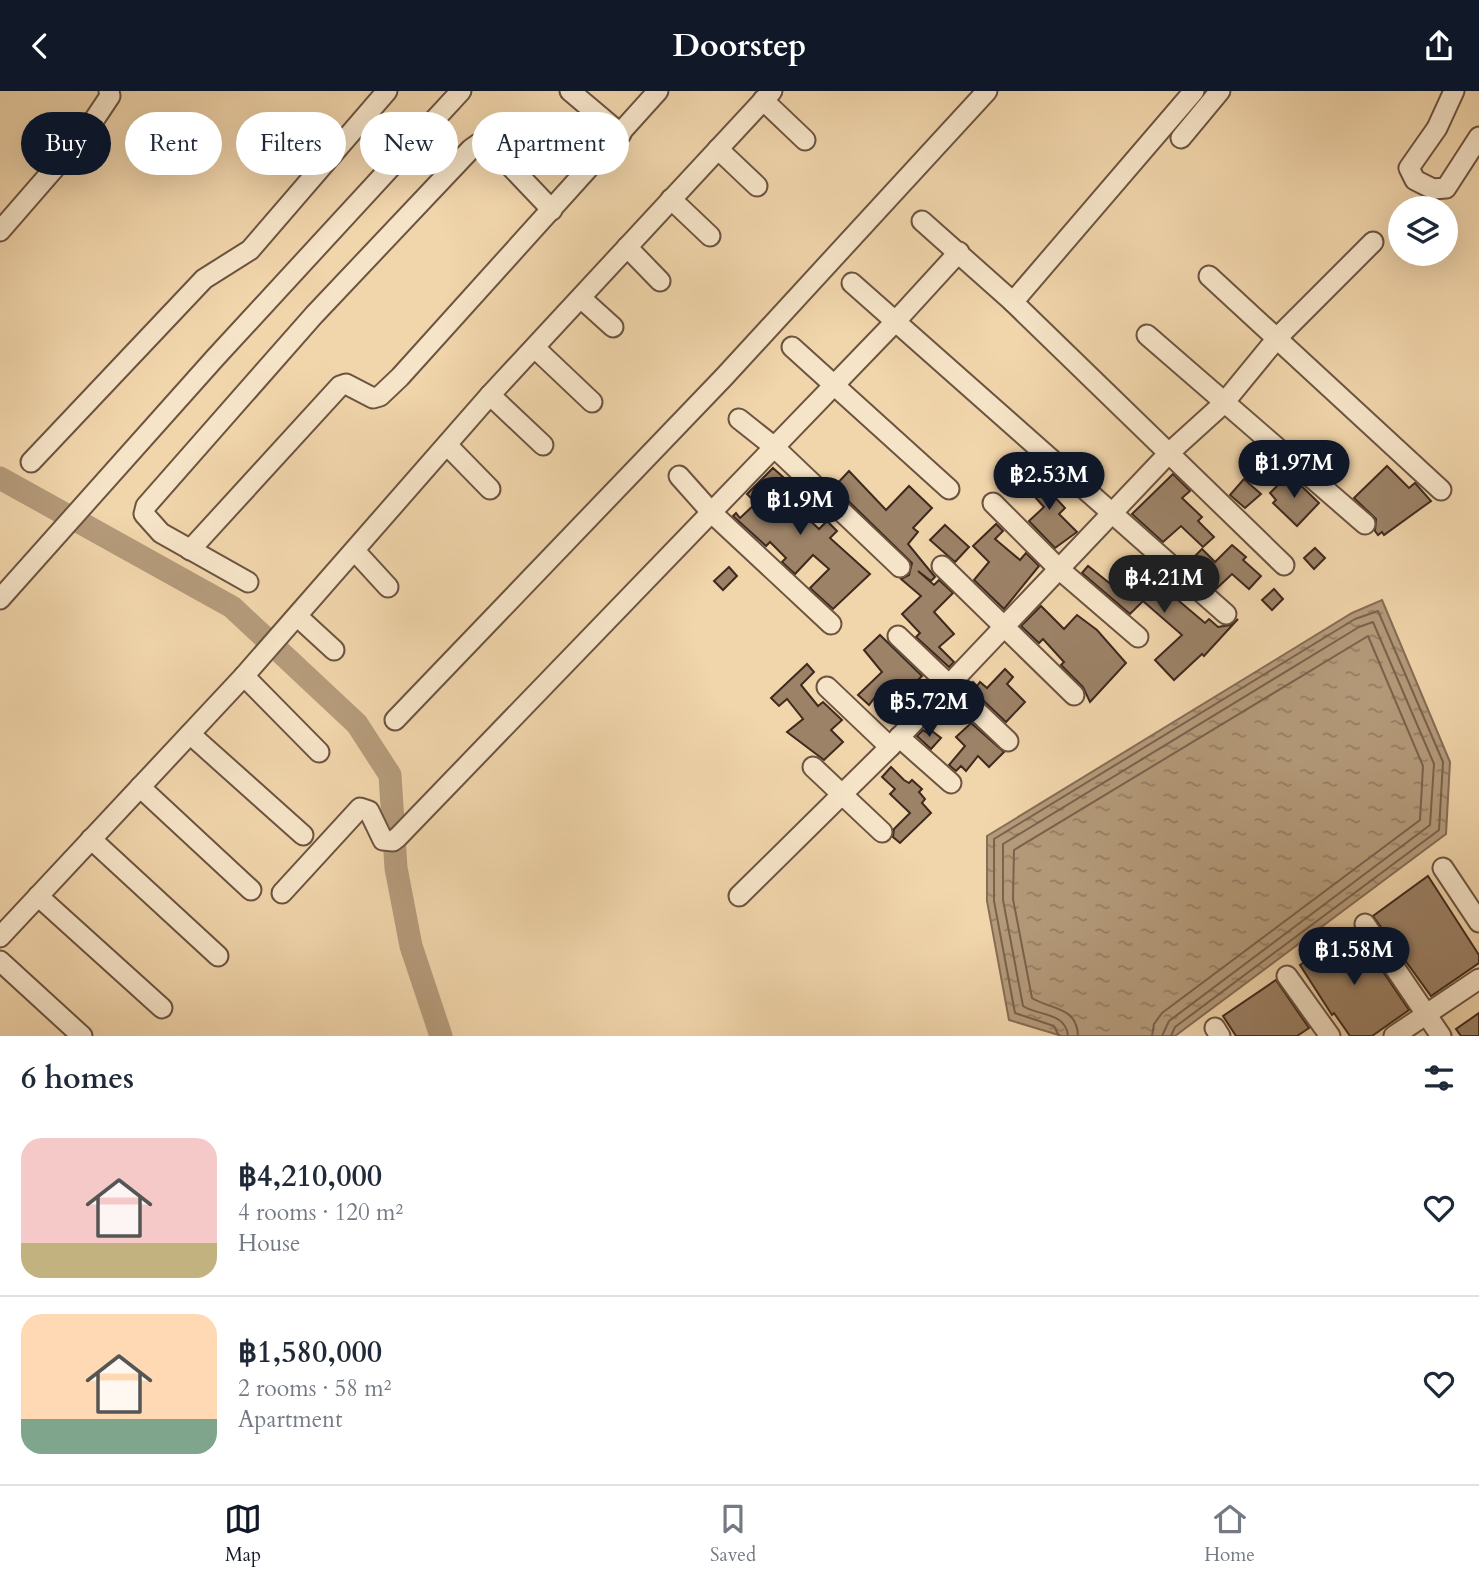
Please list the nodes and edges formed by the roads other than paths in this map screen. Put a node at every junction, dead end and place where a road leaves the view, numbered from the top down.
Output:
1 (109, 91) edge
2 (387, 91) edge
3 (461, 91) edge
4 (570, 91) edge
5 (658, 91) edge
6 (987, 91) edge
7 (1194, 91) edge
8 (1220, 91) edge
9 (1454, 91) edge
10 (768, 95) edge
11 (595, 112) edge
12 (629, 125) edge
13 (1479, 137) edge
14 (1181, 138) dead end
15 (805, 140) dead end
16 (718, 149) junction
17 (584, 175) edge
18 (757, 186) dead end
19 (671, 199) junction
20 (552, 210) junction
21 (922, 221) dead end
22 (0, 231) edge
23 (710, 236) dead end
24 (1373, 242) dead end
25 (627, 247) junction
26 (959, 251) junction
27 (1209, 277) dead end
28 (660, 281) dead end
29 (852, 283) dead end
30 (582, 299) junction
31 (1013, 302) junction
32 (894, 323) junction
33 (613, 327) dead end
34 (1147, 335) dead end
35 (1278, 337) junction
36 (792, 347) dead end
37 (535, 348) junction
38 (834, 385) junction
39 (490, 395) junction
40 (592, 402) dead end
41 (1223, 404) junction
42 (738, 419) dead end
43 (447, 445) junction
44 (543, 445) dead end
45 (773, 446) junction
46 (1170, 452) junction
47 (30, 462) dead end
48 (679, 476) dead end
49 (489, 489) dead end
50 (949, 489) dead end
51 (1441, 490) dead end
52 (993, 503) dead end
53 (1112, 512) junction
54 (712, 513) junction
55 (1364, 524) dead end
56 (190, 550) junction
57 (355, 551) junction
58 (1284, 565) dead end
59 (942, 566) dead end
60 (900, 567) dead end
61 (1059, 569) junction
62 (248, 582) dead end
63 (388, 587) dead end
64 (0, 599) edge
65 (1226, 614) dead end
66 (297, 616) junction
67 (831, 624) dead end
68 (1003, 628) junction
69 (898, 636) dead end
70 (1138, 637) dead end
71 (334, 650) dead end
72 (244, 675) junction
73 (948, 684) junction
74 (827, 687) dead end
75 (1074, 695) dead end
76 (395, 720) dead end
77 (190, 734) junction
78 (1008, 741) dead end
79 (894, 742) junction
80 (319, 752) dead end
81 (813, 767) dead end
82 (951, 783) dead end
83 (140, 787) junction
84 (843, 793) junction
85 (882, 832) dead end
86 (303, 835) dead end
87 (91, 839) junction
88 (1443, 868) dead end
89 (251, 890) dead end
90 (282, 893) dead end
91 (38, 896) junction
92 (739, 896) dead end
93 (1479, 922) edge
94 (1365, 924) dead end
95 (0, 937) edge
96 (218, 956) dead end
97 (0, 961) edge
98 (1287, 976) dead end
99 (1479, 979) edge
100 (162, 1008) dead end
101 (1426, 1014) junction
102 (82, 1036) edge
103 (1330, 1036) edge
104 (1394, 1036) edge
105 (1441, 1036) edge

1 - 22 street
2 - 47 street
3 - 64 street
4 - 11 street
5 - 12 street
6 - 76 street
7 - 31 street
8 - 14 street
9 - 13 street
10 - 15 street
10 - 16 street
16 - 18 street
16 - 19 street
17 - 20 street
19 - 23 street
19 - 25 street
20 - 56 street
20 - 56 street
21 - 26 street
24 - 35 street
25 - 28 street
25 - 30 street
26 - 31 street
26 - 32 street
27 - 35 street
29 - 32 street
30 - 33 street
30 - 37 street
31 - 46 street
32 - 38 street
32 - 53 street
34 - 41 street
35 - 41 street
35 - 51 street
36 - 38 street
37 - 39 street
37 - 40 street
38 - 45 street
38 - 50 street
39 - 43 street
39 - 44 street
41 - 46 street
41 - 55 street
42 - 45 street
43 - 49 street
43 - 57 street
45 - 54 street
45 - 60 street
46 - 53 street
46 - 58 street
48 - 54 street
52 - 61 street
53 - 61 street
53 - 65 street
54 - 67 street
54 - 90 street
56 - 62 street
57 - 63 street
57 - 66 street
59 - 68 street
61 - 68 street
61 - 70 street
66 - 71 street
66 - 72 street
68 - 73 street
68 - 75 street
69 - 73 street
72 - 77 street
72 - 80 street
73 - 78 street
73 - 79 street
74 - 79 street
77 - 83 street
77 - 86 street
79 - 82 street
79 - 84 street
81 - 84 street
83 - 87 street
83 - 89 street
84 - 85 street
84 - 92 street
87 - 91 street
87 - 96 street
88 - 93 street
91 - 95 street
91 - 100 street
94 - 101 street
97 - 102 street
98 - 103 street
99 - 101 street
101 - 104 street
101 - 105 street

